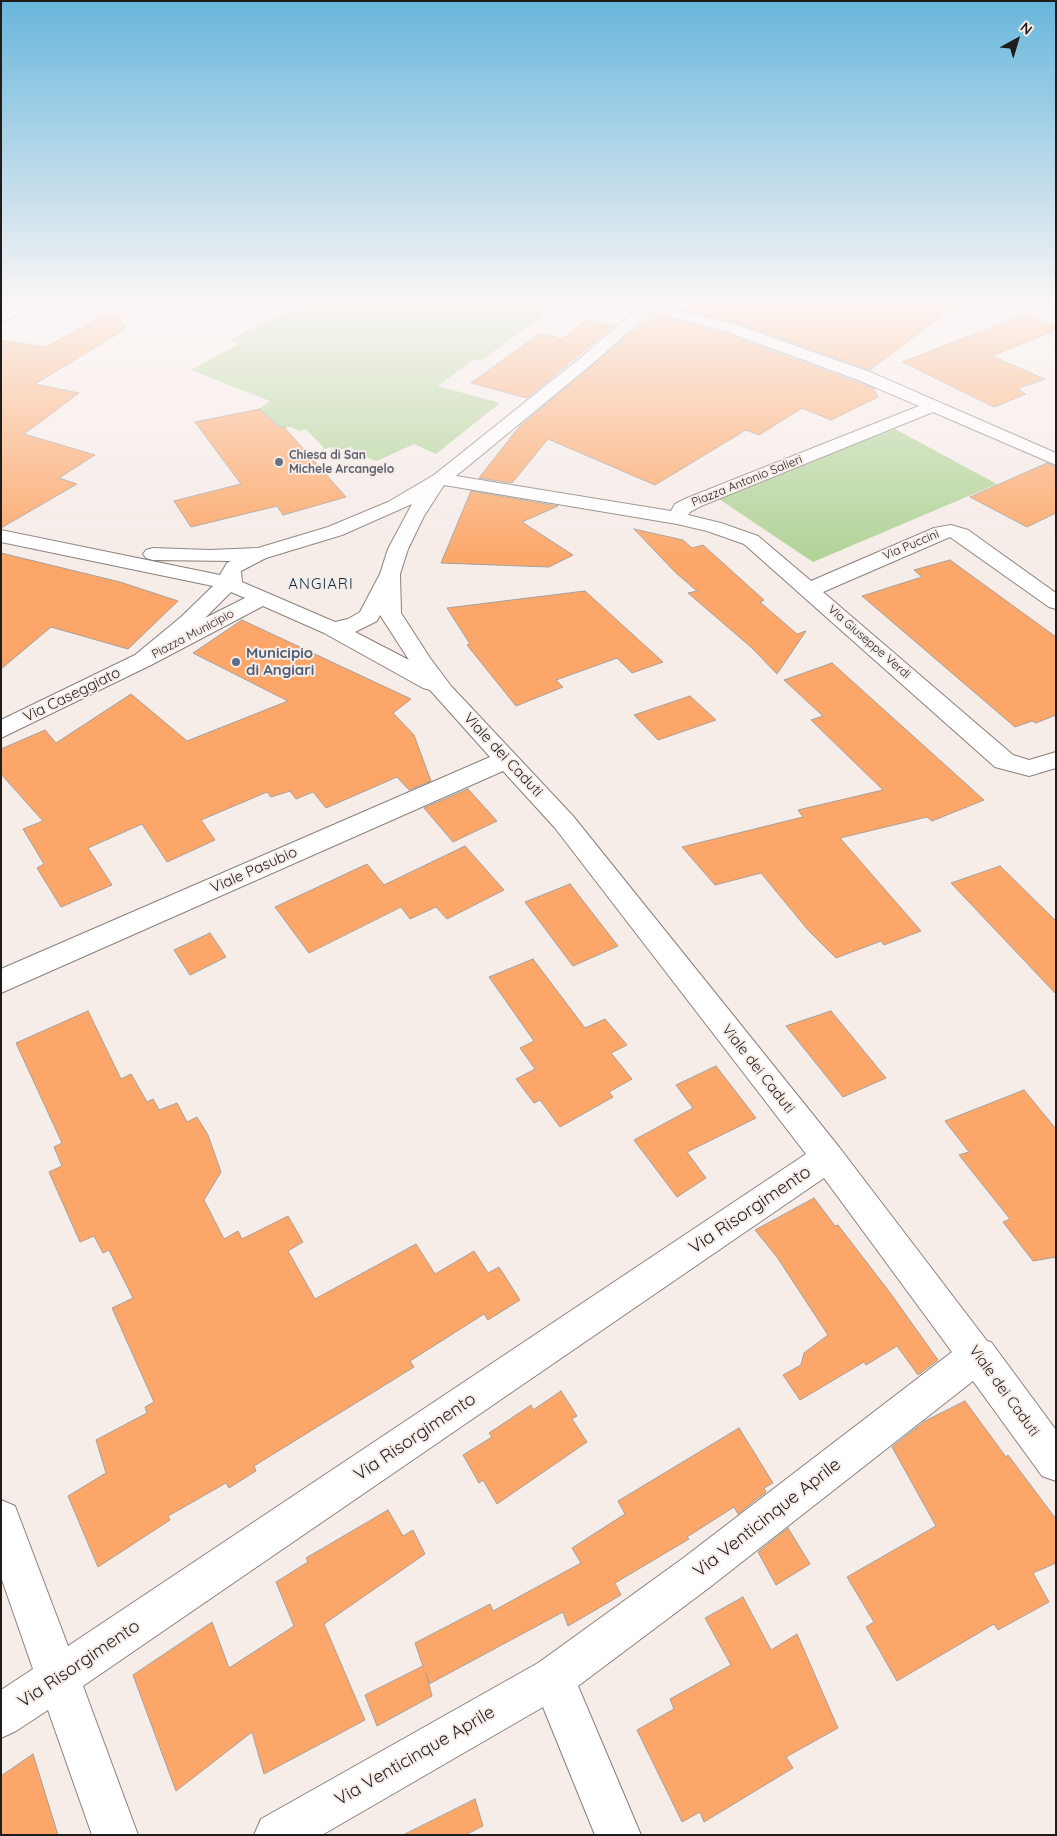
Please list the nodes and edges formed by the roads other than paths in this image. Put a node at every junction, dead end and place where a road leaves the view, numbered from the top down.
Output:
1 (552, 389) edge
2 (891, 389) edge
3 (934, 406) junction
4 (1056, 460) edge
5 (441, 479) junction
6 (677, 518) junction
7 (334, 531) junction
8 (1, 536) edge
9 (50, 545) junction
10 (398, 549) junction
11 (270, 550) junction
12 (390, 574) junction
13 (228, 583) junction
14 (809, 590) junction
15 (265, 598) junction
16 (1056, 604) edge
17 (332, 628) junction
18 (143, 660) junction
19 (443, 691) junction
20 (1, 730) edge
21 (508, 759) junction
22 (1056, 760) edge
23 (1, 982) edge
24 (828, 1157) junction
25 (978, 1355) junction
26 (1056, 1462) edge
27 (1, 1520) edge
28 (59, 1678) junction
29 (552, 1678) junction
30 (1, 1716) edge
31 (115, 1835) edge
32 (277, 1835) edge
33 (618, 1835) edge

1 - 5 street
2 - 3 street
3 - 4 street
3 - 6 street, Piazza Antonio Salieri
5 - 6 street, Piazza Antonio Salieri
5 - 7 street, Piazza Municipio
5 - 10 street
6 - 14 street, Via Giuseppe Verdi
7 - 10 street, Piazza Municipio
7 - 11 street, Piazza Municipio
8 - 9 street, Piazza Municipio
9 - 11 street, Piazza Municipio
9 - 13 street, Piazza Municipio
10 - 12 street
11 - 13 street, Piazza Municipio
12 - 17 street
12 - 19 street
13 - 15 street, Piazza Municipio
13 - 18 street, Piazza Municipio
14 - 16 street, Via Puccini
14 - 22 street, Via Giuseppe Verdi
15 - 17 street, Piazza Municipio
15 - 18 street, Piazza Municipio
17 - 19 street, Piazza Municipio
18 - 20 street, Via Caseggiato
19 - 21 street, Viale dei Caduti
21 - 23 street, Viale Pasubio
21 - 24 street, Viale dei Caduti
24 - 25 street, Viale dei Caduti
24 - 28 street, Via Risorgimento
25 - 26 street, Viale dei Caduti
25 - 29 street, Via Venticinque Aprile
27 - 28 street
28 - 30 street, Via Risorgimento
28 - 31 street
29 - 32 street, Via Venticinque Aprile
29 - 33 street

